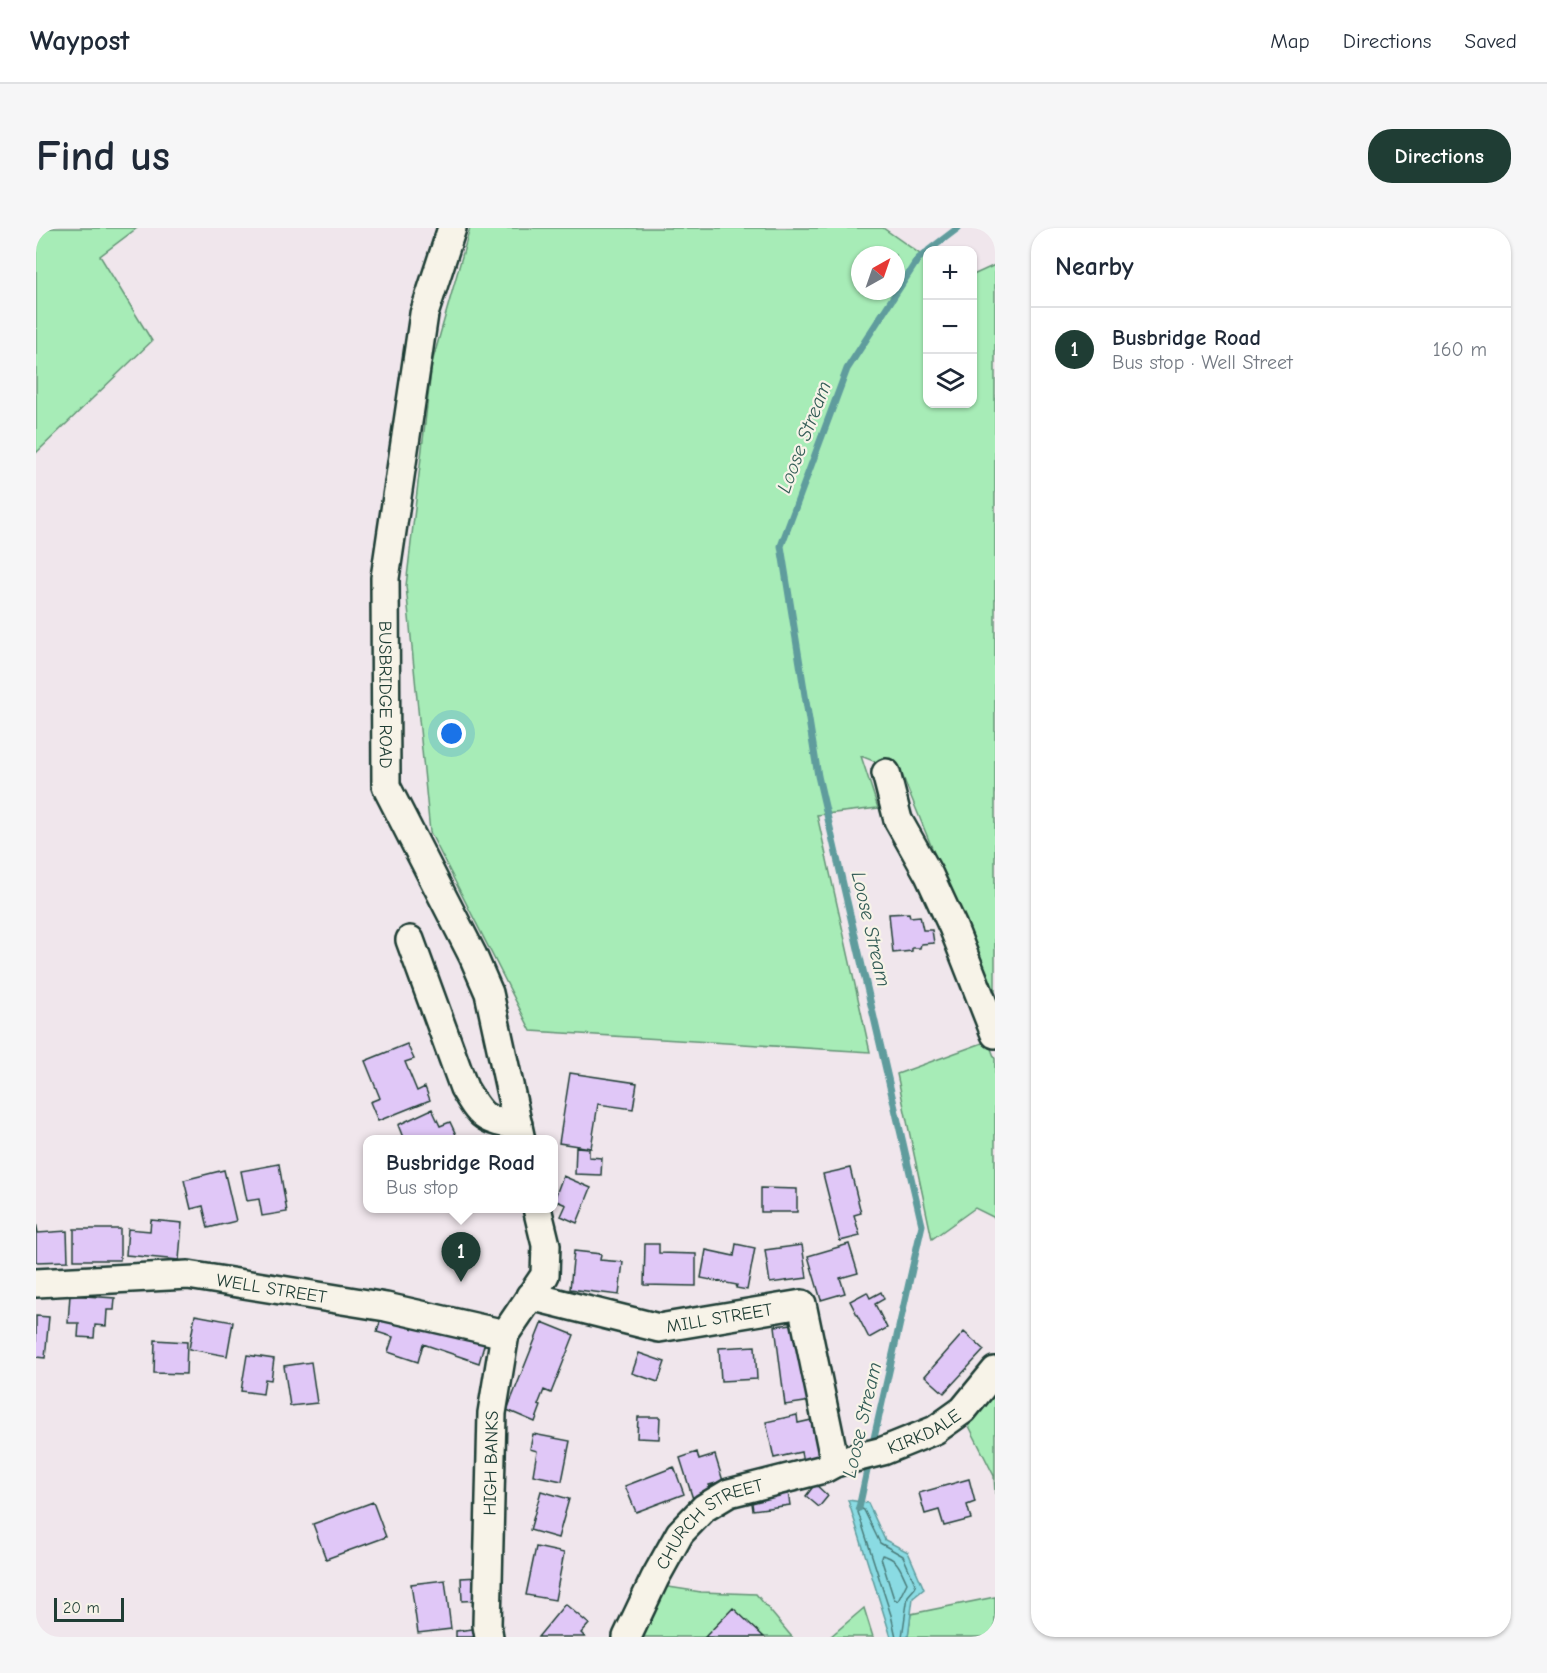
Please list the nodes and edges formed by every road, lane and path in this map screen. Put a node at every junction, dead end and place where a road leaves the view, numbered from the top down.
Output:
1 (452, 228) edge
2 (886, 773) dead end
3 (410, 940) dead end
4 (995, 1034) edge
5 (520, 1132) edge
6 (538, 1213) edge
7 (36, 1283) edge
8 (530, 1296) junction
9 (505, 1334) junction
10 (995, 1371) edge
11 (859, 1457) junction
12 (489, 1637) edge
13 (627, 1637) edge

1 - 5 street, BUSBRIDGE ROAD
2 - 4 street
3 - 5 street
6 - 8 street
7 - 9 street, WELL STREET
8 - 9 street, HIGH BANKS
8 - 11 street, MILL STREET
9 - 12 street, HIGH BANKS
10 - 11 street, KIRKDALE
11 - 13 street, CHURCH STREET

